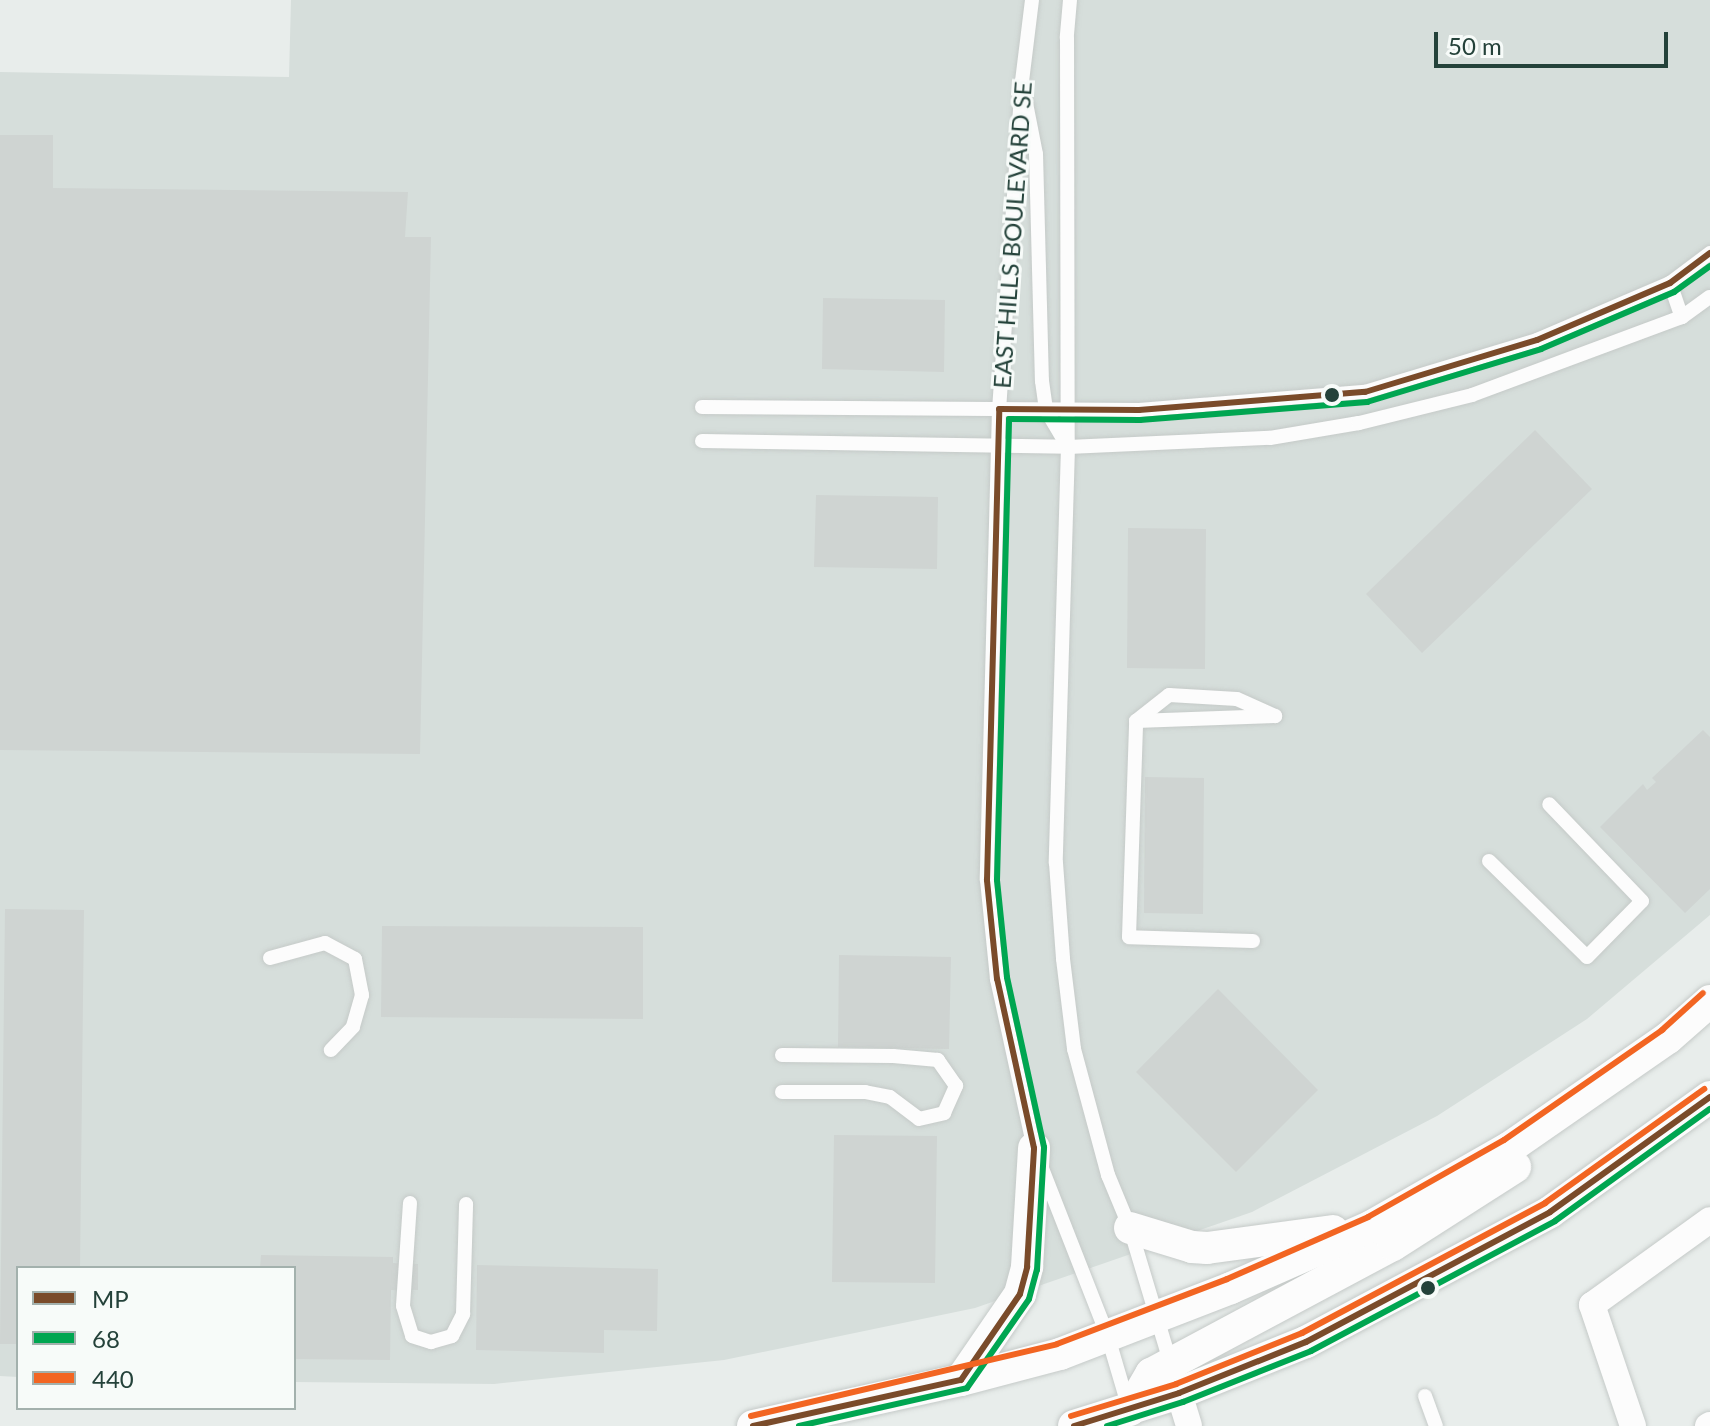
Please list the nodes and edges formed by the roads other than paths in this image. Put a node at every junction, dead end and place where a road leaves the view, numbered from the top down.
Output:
1 (1032, 0) edge
2 (1070, 0) edge
3 (1022, 81) junction
4 (1710, 253) edge
5 (1670, 283) junction
6 (1710, 297) edge
7 (1682, 317) junction
8 (702, 407) dead end
9 (999, 409) junction
10 (1046, 410) junction
11 (1068, 410) junction
12 (702, 441) dead end
13 (999, 446) junction
14 (1068, 447) junction
15 (1136, 721) junction
16 (1549, 804) dead end
17 (1489, 861) dead end
18 (1253, 941) dead end
19 (270, 958) dead end
20 (1710, 1001) edge
21 (331, 1050) dead end
22 (782, 1055) dead end
23 (1607, 1080) junction
24 (782, 1092) dead end
25 (1710, 1097) edge
26 (1034, 1148) junction
27 (410, 1203) dead end
28 (466, 1204) dead end
29 (1710, 1220) edge
30 (1372, 1226) junction
31 (1130, 1228) junction
32 (1157, 1317) junction
33 (1108, 1337) junction
34 (1174, 1378) junction
35 (961, 1380) junction
36 (1425, 1396) dead end
37 (1132, 1418) edge
38 (753, 1426) edge
39 (1074, 1426) edge
40 (1189, 1426) edge
41 (1436, 1426) edge
42 (1633, 1426) edge

1 - 3 lane, EAST HILLS BOULEVARD SE
2 - 11 lane, EAST HILLS BOULEVARD SE
3 - 9 lane, EAST HILLS BOULEVARD SE
3 - 10 lane
4 - 5 lane
5 - 7 lane
5 - 11 lane
6 - 7 lane
7 - 14 lane
8 - 9 lane
9 - 10 lane
9 - 13 lane, EAST HILLS BOULEVARD SE
10 - 11 lane
10 - 14 lane
11 - 14 lane, EAST HILLS BOULEVARD SE
12 - 13 lane
13 - 14 lane
13 - 26 lane, EAST HILLS BOULEVARD SE
14 - 31 lane, EAST HILLS BOULEVARD SE
15 - 15 lane
15 - 18 lane
16 - 17 lane
19 - 21 lane
20 - 23 street
22 - 24 lane
23 - 30 street
23 - 34 street
25 - 34 street
26 - 33 lane, EAST HILLS BOULEVARD SE
26 - 35 street
27 - 28 lane
29 - 42 street
30 - 31 street
30 - 32 street
31 - 32 lane, EAST HILLS BOULEVARD SE
32 - 33 street
32 - 34 lane, EAST HILLS BOULEVARD SE
33 - 35 street
33 - 37 lane, EAST HILLS BOULEVARD SE
34 - 37 street
34 - 40 street
35 - 38 street
36 - 41 lane
37 - 39 street

